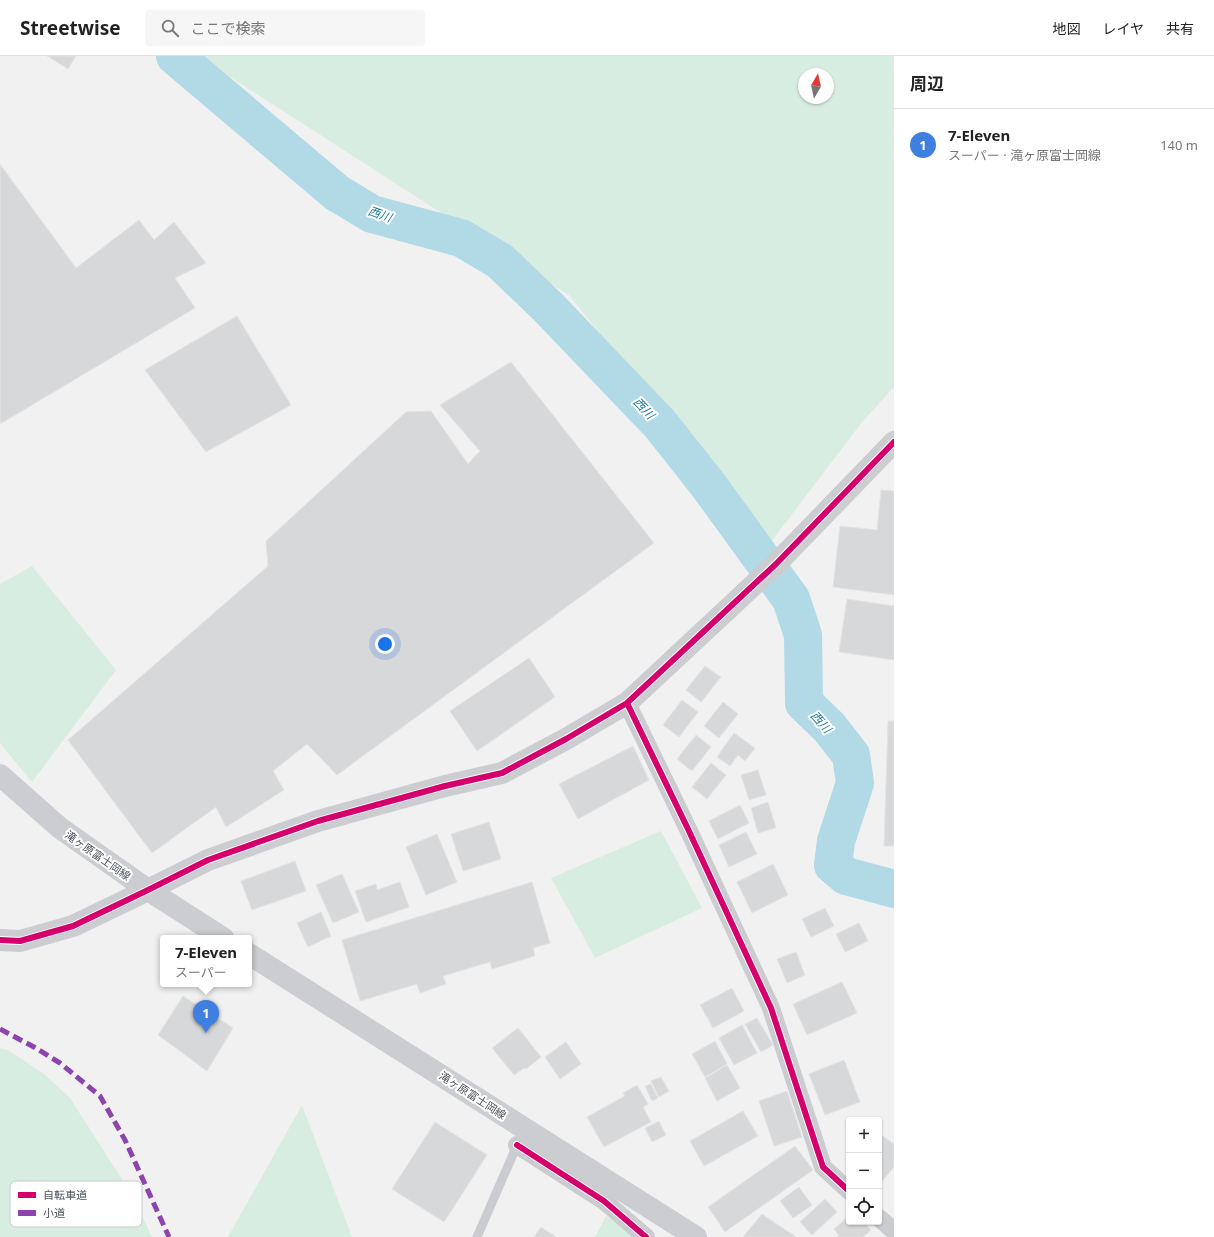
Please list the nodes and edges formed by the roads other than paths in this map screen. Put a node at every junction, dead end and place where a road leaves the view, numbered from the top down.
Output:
1 (891, 448) edge
2 (627, 703) junction
3 (0, 775) edge
4 (148, 890) junction
5 (218, 935) edge
6 (0, 940) edge
7 (252, 956) edge
8 (521, 1137) junction
9 (847, 1189) edge
10 (882, 1221) edge
11 (894, 1231) edge
12 (477, 1237) edge
13 (646, 1237) edge
14 (696, 1237) edge

1 - 2 street
2 - 4 street
2 - 9 street
3 - 4 street, 滝ヶ原富士岡線
4 - 5 street, 滝ヶ原富士岡線
4 - 6 street
7 - 8 street, 滝ヶ原富士岡線
8 - 12 lane
8 - 13 street
8 - 14 street, 滝ヶ原富士岡線
10 - 11 street

